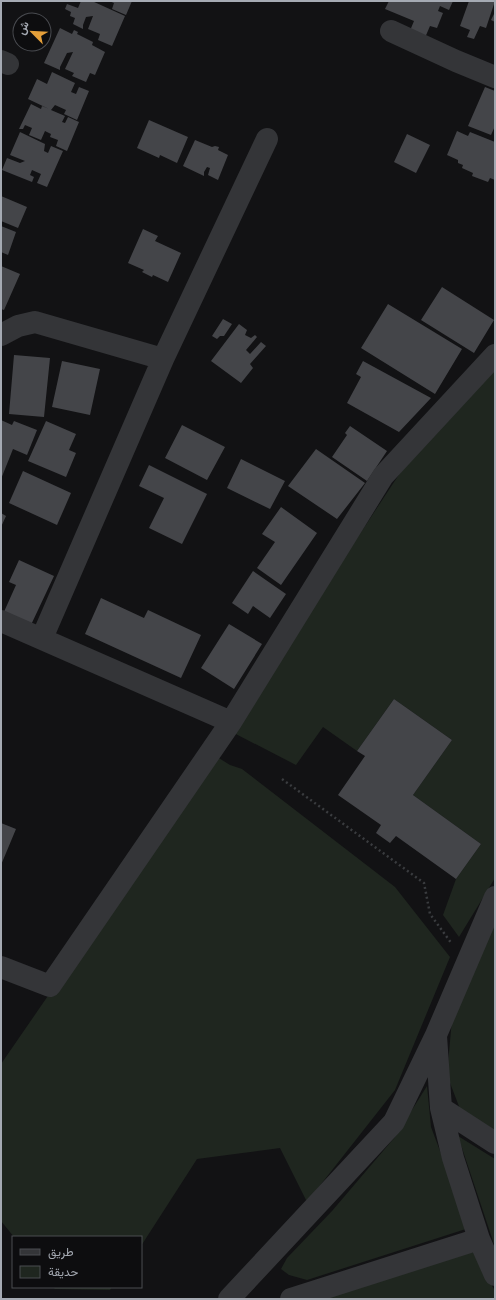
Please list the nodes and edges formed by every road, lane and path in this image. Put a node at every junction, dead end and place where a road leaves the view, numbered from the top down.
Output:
1 (391, 31) dead end
2 (495, 76) edge
3 (267, 139) dead end
4 (1, 335) edge
5 (495, 355) edge
6 (163, 359) junction
7 (1, 621) edge
8 (42, 638) junction
9 (231, 722) junction
10 (282, 779) dead end
11 (495, 897) edge
12 (466, 964) junction
13 (1, 967) edge
14 (436, 1035) junction
15 (441, 1108) junction
16 (495, 1143) edge
17 (489, 1256) edge
18 (229, 1299) edge
19 (291, 1299) edge

1 - 2 street
3 - 6 street
4 - 6 street
5 - 9 street
6 - 8 street
7 - 8 street
8 - 9 street
9 - 13 street
10 - 12 path
11 - 12 street
12 - 14 street
14 - 15 street
14 - 18 street
15 - 16 street
15 - 17 street
17 - 19 street

